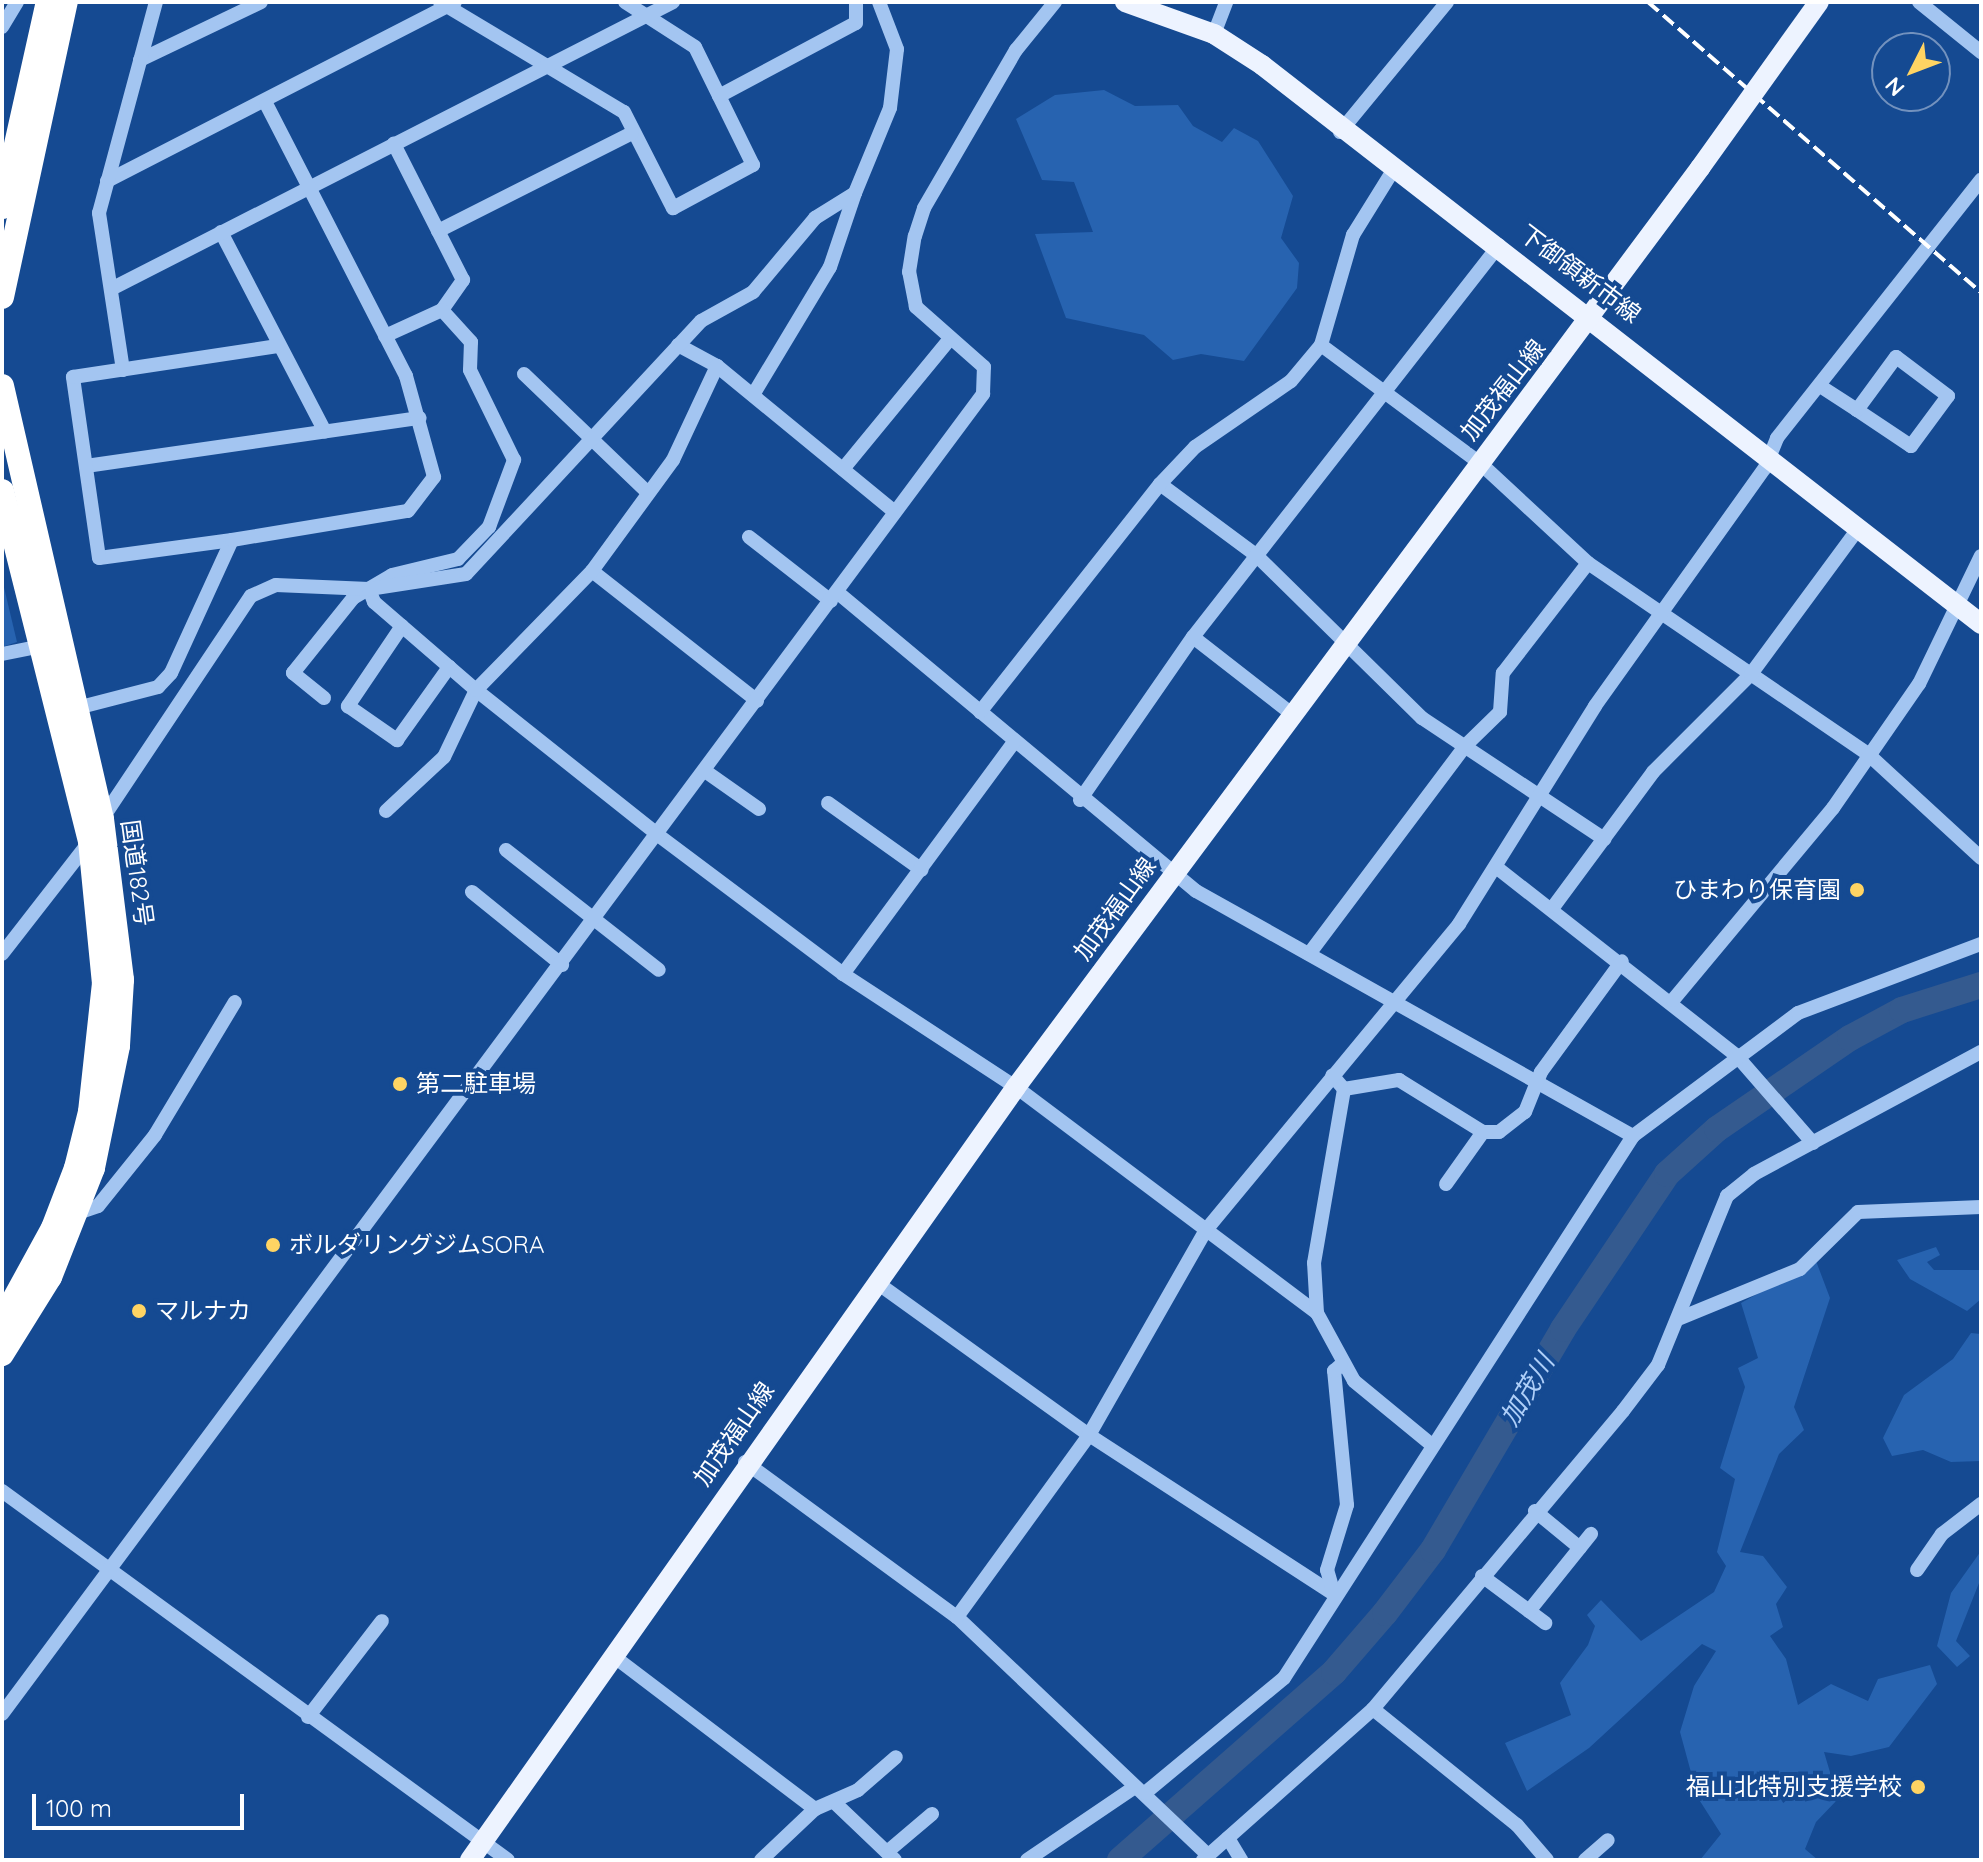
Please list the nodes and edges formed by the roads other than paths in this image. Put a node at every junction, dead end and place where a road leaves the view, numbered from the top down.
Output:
1 (17, 2) edge
2 (48, 2) edge
3 (66, 2) edge
4 (156, 2) edge
5 (261, 2) edge
6 (625, 2) edge
7 (673, 2) edge
8 (856, 2) edge
9 (879, 2) edge
10 (1055, 2) edge
11 (1125, 2) edge
12 (1226, 2) edge
13 (1447, 2) edge
14 (1819, 2) edge
15 (1919, 2) edge
16 (449, 4) edge
17 (647, 15) junction
18 (2, 27) edge
19 (1214, 34) junction
20 (1981, 52) edge
21 (140, 60) junction
22 (548, 66) junction
23 (719, 96) junction
24 (267, 105) junction
25 (1340, 132) junction
26 (632, 133) junction
27 (394, 144) junction
28 (1392, 172) junction
29 (1981, 180) edge
30 (107, 181) junction
31 (309, 187) junction
32 (855, 193) junction
33 (2, 207) edge
34 (438, 231) junction
35 (221, 232) junction
36 (1499, 245) junction
37 (113, 288) junction
38 (2, 297) edge
39 (442, 310) junction
40 (1594, 316) junction
41 (385, 336) junction
42 (948, 341) junction
43 (678, 345) junction
44 (1321, 345) junction
45 (278, 346) junction
46 (717, 366) junction
47 (123, 370) junction
48 (524, 374) dead end
49 (2, 386) edge
50 (1820, 386) junction
51 (1385, 391) junction
52 (753, 395) junction
53 (1857, 410) junction
54 (420, 418) junction
55 (325, 432) junction
56 (594, 434) junction
57 (1771, 453) junction
58 (1480, 463) junction
59 (86, 466) junction
60 (843, 469) junction
61 (1160, 484) junction
62 (2, 491) edge
63 (648, 493) junction
64 (895, 512) junction
65 (1858, 529) junction
66 (749, 537) dead end
67 (232, 540) junction
68 (1256, 555) junction
69 (1981, 556) edge
70 (1588, 563) junction
71 (592, 571) junction
72 (369, 589) junction
73 (834, 596) junction
74 (1958, 607) junction
75 (1665, 615) junction
76 (1981, 624) edge
77 (402, 626) junction
78 (1193, 637) junction
79 (50, 644) junction
80 (1345, 645) junction
81 (2, 654) edge
82 (449, 667) junction
83 (1751, 674) junction
84 (476, 690) junction
85 (324, 698) dead end
86 (757, 701) junction
87 (66, 711) junction
88 (980, 712) junction
89 (1292, 714) junction
90 (1014, 742) junction
91 (1465, 746) junction
92 (1869, 755) junction
93 (705, 771) junction
94 (1539, 793) junction
95 (1080, 800) junction
96 (828, 803) dead end
97 (759, 809) dead end
98 (386, 811) dead end
99 (102, 819) junction
100 (658, 835) junction
101 (1604, 839) junction
102 (90, 841) junction
103 (506, 850) dead end
104 (1981, 858) edge
105 (1496, 867) junction
106 (922, 870) junction
107 (1172, 874) junction
108 (472, 892) dead end
109 (1554, 906) junction
110 (595, 920) junction
111 (1981, 944) edge
112 (2, 954) edge
113 (1309, 954) junction
114 (1622, 961) junction
115 (562, 965) junction
116 (659, 970) dead end
117 (843, 974) junction
118 (1673, 1000) junction
119 (235, 1002) dead end
120 (1394, 1004) junction
121 (1981, 1052) edge
122 (1738, 1058) junction
123 (1332, 1075) junction
124 (1539, 1084) junction
125 (1016, 1087) junction
126 (1344, 1089) junction
127 (1483, 1132) junction
128 (1633, 1136) junction
129 (1813, 1143) junction
130 (1446, 1184) dead end
131 (1981, 1207) edge
132 (78, 1213) junction
133 (1206, 1230) junction
134 (876, 1282) junction
135 (1317, 1313) junction
136 (1678, 1319) junction
137 (2, 1321) edge
138 (2, 1354) edge
139 (1341, 1365) junction
140 (1089, 1435) junction
141 (1432, 1445) junction
142 (745, 1462) junction
143 (2, 1491) edge
144 (1981, 1504) edge
145 (1535, 1511) junction
146 (1591, 1534) dead end
147 (1580, 1548) junction
148 (1917, 1570) dead end
149 (111, 1572) junction
150 (1482, 1576) junction
151 (1334, 1594) junction
152 (1529, 1611) junction
153 (957, 1617) junction
154 (382, 1621) dead end
155 (1545, 1623) dead end
156 (612, 1655) junction
157 (1373, 1709) junction
158 (2, 1714) edge
159 (308, 1717) junction
160 (896, 1757) dead end
161 (1140, 1790) junction
162 (834, 1802) junction
163 (815, 1809) junction
164 (932, 1814) dead end
165 (1228, 1838) junction
166 (1608, 1840) dead end
167 (476, 1852) edge
168 (891, 1856) edge
169 (1206, 1858) edge
170 (508, 1860) edge
171 (761, 1860) edge
172 (1027, 1860) edge
173 (1241, 1860) edge
174 (1547, 1860) edge
175 (1585, 1860) edge

1 - 18 street
2 - 33 highway
3 - 38 highway
4 - 21 street
5 - 21 street
6 - 17 street
7 - 17 street
8 - 23 street
9 - 32 street
10 - 42 street
11 - 19 main road, 下御領新市線
12 - 19 street
13 - 25 street
14 - 40 main road, 加茂福山線, bridge
15 - 20 street
16 - 22 street
16 - 24 street
17 - 22 street
17 - 23 street
19 - 25 main road, 下御領新市線
21 - 30 street
22 - 26 street
22 - 27 street
23 - 26 street
24 - 30 street
24 - 31 street
25 - 28 main road, 下御領新市線
26 - 34 street
27 - 31 street
27 - 34 street
28 - 36 main road, 下御領新市線
28 - 44 street
29 - 50 street
30 - 37 street
31 - 35 street
31 - 41 street
32 - 43 street
32 - 52 street
34 - 39 street
35 - 37 street
35 - 45 street
36 - 40 main road, 下御領新市線
36 - 51 street
37 - 47 street
39 - 41 street
39 - 72 street
40 - 57 main road, 下御領新市線
40 - 58 main road, 加茂福山線
41 - 54 street
42 - 60 street
42 - 64 street
43 - 46 street
43 - 56 street
44 - 51 street
44 - 61 street
45 - 47 street
45 - 55 street
46 - 52 street
46 - 63 street
47 - 59 street
48 - 56 street
49 - 79 highway, 国道182号
50 - 53 street
50 - 57 street
51 - 58 street
51 - 68 street
52 - 60 street
53 - 53 street
54 - 55 street
54 - 67 street
55 - 59 street
56 - 63 street
56 - 72 street
57 - 65 main road, 下御領新市線
57 - 75 street
58 - 70 street
58 - 80 main road, 加茂福山線
59 - 67 street
60 - 64 street
61 - 68 street
61 - 88 street
62 - 79 highway, 国道182号
63 - 71 street
64 - 73 street
65 - 74 main road, 下御領新市線
65 - 83 street
66 - 73 street
67 - 87 street
68 - 78 street
68 - 80 street
69 - 74 street
70 - 75 street
70 - 91 street
71 - 84 street
71 - 86 street
72 - 77 street
72 - 85 street
72 - 99 street
73 - 86 street
73 - 88 street
74 - 76 main road, 下御領新市線
74 - 92 street
75 - 83 street
75 - 94 street
77 - 82 street
77 - 82 street
78 - 89 street
78 - 95 street
79 - 81 street
79 - 87 highway, 国道182号
80 - 89 main road, 加茂福山線
80 - 91 street
82 - 84 street
83 - 92 street
83 - 101 street
84 - 98 street
84 - 100 street
86 - 93 street
87 - 99 highway, 国道182号
87 - 102 highway, 国道182号
88 - 90 street
89 - 107 main road, 加茂福山線
90 - 95 street
90 - 106 street
91 - 94 street
91 - 113 street
92 - 104 street
92 - 118 street
93 - 97 street
93 - 100 street
94 - 101 street
94 - 105 street
95 - 107 street
96 - 106 street
99 - 102 street
99 - 132 highway, 国道182号
100 - 110 street
100 - 117 street
101 - 109 street
102 - 112 street
102 - 137 highway, 国道182号
103 - 110 street
105 - 109 street
105 - 120 street
106 - 117 street
107 - 113 street
107 - 125 main road, 加茂福山線
108 - 115 street
109 - 114 street
110 - 115 street
110 - 116 street
111 - 122 street
113 - 120 street
114 - 118 street
114 - 124 street
115 - 149 street
117 - 125 street
118 - 122 street
119 - 132 street
120 - 123 street
120 - 124 street
121 - 129 street
122 - 128 street
122 - 129 street
123 - 126 street
123 - 133 street
124 - 127 street
124 - 128 street
125 - 133 street
125 - 134 main road, 加茂福山線
126 - 127 street
126 - 135 street
127 - 130 street
128 - 141 street
129 - 136 street
131 - 136 street
132 - 138 highway, 国道182号
133 - 135 street
133 - 140 street
134 - 140 street
134 - 142 main road, 加茂福山線
135 - 139 street
136 - 145 street
139 - 141 street
139 - 151 street
140 - 151 street
140 - 153 street
141 - 151 street
142 - 153 street
142 - 156 main road, 加茂福山線
143 - 149 street
144 - 148 street
145 - 147 street
145 - 150 street
146 - 147 street
147 - 152 street
149 - 158 street
149 - 159 street
150 - 152 street
150 - 157 street
151 - 161 street
152 - 155 street
153 - 161 street
154 - 159 street
156 - 163 street
156 - 167 main road, 加茂福山線
157 - 165 street
157 - 174 street
159 - 167 street
160 - 162 street
161 - 169 street
161 - 172 street
162 - 163 street
162 - 168 street
163 - 171 street
164 - 168 street
165 - 169 street
165 - 173 street
166 - 175 street
167 - 170 street

